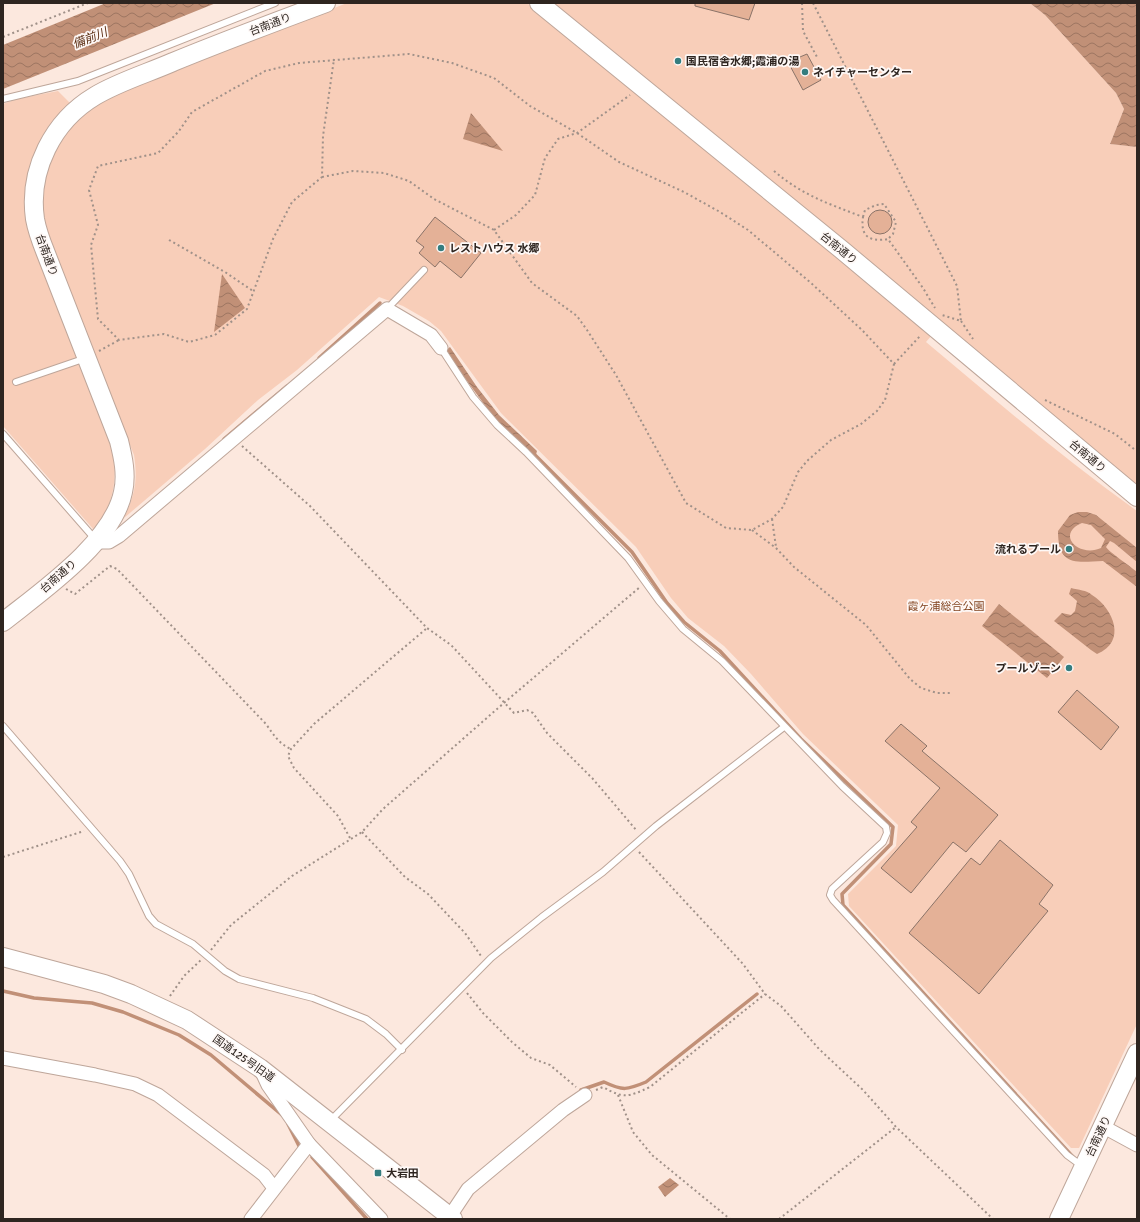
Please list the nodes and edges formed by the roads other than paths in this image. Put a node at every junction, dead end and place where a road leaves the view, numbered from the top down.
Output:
1 (275, 3) edge
2 (326, 3) edge
3 (539, 3) edge
4 (3, 99) edge
5 (424, 270) dead end
6 (387, 309) junction
7 (441, 348) joint
8 (87, 358) junction
9 (16, 382) dead end
10 (3, 434) edge
11 (1137, 497) edge
12 (97, 542) junction
13 (3, 622) edge
14 (3, 726) edge
15 (784, 727) junction
16 (3, 957) edge
17 (402, 1050) junction
18 (1137, 1053) edge
19 (3, 1058) edge
20 (260, 1068) junction
21 (585, 1095) road end
22 (329, 1122) junction
23 (1102, 1126) junction
24 (309, 1144) junction
25 (1137, 1145) edge
26 (1083, 1166) junction
27 (274, 1188) junction
28 (451, 1218) edge
29 (251, 1219) edge
30 (381, 1219) edge
31 (1059, 1219) edge

1 - 4 lane
2 - 8 street, 台南通り
3 - 11 street, 台南通り
5 - 6 lane
6 - 7 street
6 - 12 street
7 - 15 lane
8 - 9 lane
8 - 12 street, 台南通り
10 - 12 lane
12 - 13 street, 台南通り
14 - 17 lane
15 - 17 lane
15 - 26 lane
16 - 20 street, 国道125号旧道
17 - 22 lane
18 - 23 street, 台南通り
19 - 27 street
20 - 22 street, 国道125号旧道
20 - 24 street
21 - 28 street
22 - 28 street, 国道125号旧道
23 - 25 street
23 - 26 street, 台南通り
24 - 27 street
24 - 30 street
26 - 31 street, 台南通り
27 - 29 street

